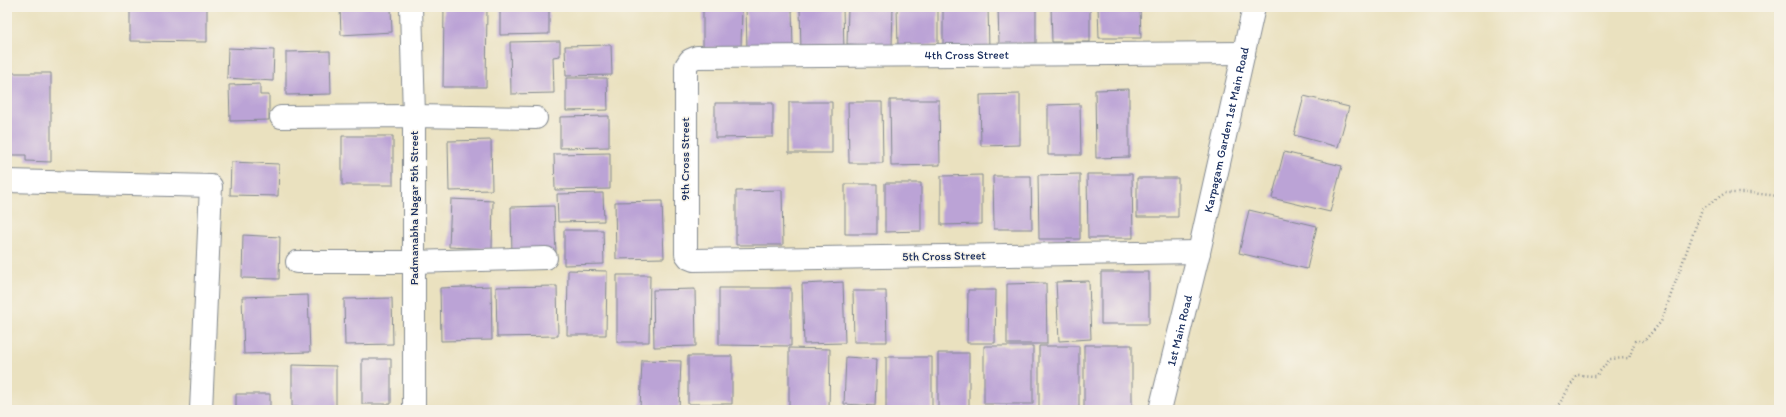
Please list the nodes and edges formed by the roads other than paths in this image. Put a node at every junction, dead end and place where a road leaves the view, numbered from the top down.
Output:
1 (411, 7) edge
2 (1254, 7) edge
3 (1244, 53) junction
4 (690, 60) joint
5 (281, 116) dead end
6 (414, 116) junction
7 (536, 118) dead end
8 (7, 181) edge
9 (1199, 252) junction
10 (546, 258) dead end
11 (689, 258) joint
12 (297, 262) dead end
13 (413, 262) junction
14 (201, 410) edge
15 (414, 410) edge
16 (1160, 410) edge

1 - 6 street, Padmanabha Nagar 5th Street
2 - 3 street, Karpagam Garden 1st Main Road
3 - 4 street, 4th Cross Street
3 - 9 street, Karpagam Garden 1st Main Road
4 - 11 street, 9th Cross Street
5 - 6 street
6 - 7 street
6 - 13 street, Padmanabha Nagar 5th Street
8 - 14 street
9 - 11 street, 5th Cross Street
9 - 16 street, 1st Main Road
10 - 13 street
12 - 13 street
13 - 15 street, Padmanabha Nagar 5th Street

